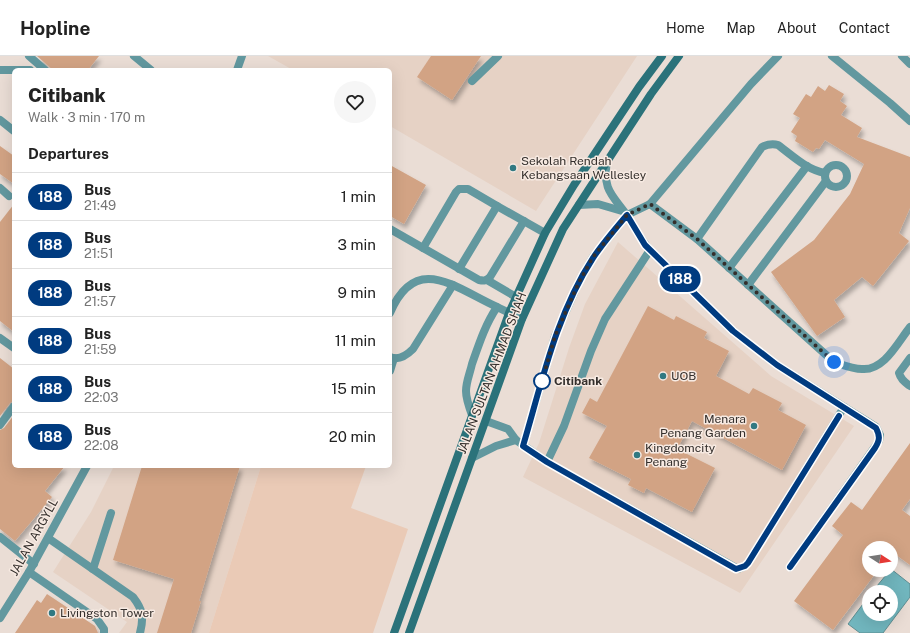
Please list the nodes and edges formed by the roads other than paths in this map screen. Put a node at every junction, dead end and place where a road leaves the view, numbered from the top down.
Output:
1 (29, 56) edge
2 (134, 56) edge
3 (242, 56) edge
4 (498, 56) edge
5 (662, 56) edge
6 (679, 56) edge
7 (778, 56) edge
8 (832, 56) edge
9 (902, 56) edge
10 (910, 64) edge
11 (44, 68) edge
12 (149, 68) edge
13 (239, 68) edge
14 (0, 70) edge
15 (12, 70) edge
16 (472, 82) dead end
17 (0, 120) edge
18 (910, 121) edge
19 (12, 129) edge
20 (606, 161) junction
21 (807, 166) junction
22 (0, 188) edge
23 (9, 196) dead end
24 (650, 204) junction
25 (579, 205) junction
26 (497, 206) junction
27 (625, 213) junction
28 (524, 221) junction
29 (392, 230) edge
30 (545, 233) junction
31 (697, 239) junction
32 (423, 248) junction
33 (650, 250) junction
34 (729, 268) junction
35 (459, 269) junction
36 (487, 280) junction
37 (453, 285) junction
38 (748, 285) junction
39 (516, 297) junction
40 (497, 307) junction
41 (392, 309) edge
42 (509, 313) junction
43 (522, 319) junction
44 (910, 327) edge
45 (0, 338) edge
46 (12, 347) edge
47 (392, 357) edge
48 (910, 358) edge
49 (910, 386) edge
50 (844, 407) junction
51 (12, 409) edge
52 (472, 415) junction
53 (486, 421) junction
54 (0, 425) edge
55 (516, 440) junction
56 (523, 446) junction
57 (472, 458) junction
58 (547, 462) junction
59 (86, 468) edge
60 (111, 513) dead end
61 (0, 538) edge
62 (48, 538) junction
63 (34, 564) junction
64 (790, 567) dead end
65 (93, 570) junction
66 (29, 572) junction
67 (0, 618) edge
68 (104, 633) edge
69 (140, 633) edge
70 (394, 633) edge
71 (410, 633) edge

1 - 11 street
2 - 12 street
3 - 13 street
4 - 16 street
5 - 30 main road, JALAN SULTAN AHMAD SHAH
6 - 20 main road, JALAN SULTAN AHMAD SHAH
7 - 24 street
8 - 18 street
9 - 10 street
14 - 15 street
17 - 19 street
20 - 25 main road, JALAN SULTAN AHMAD SHAH
20 - 27 street
21 - 31 street
21 - 34 street
21 - 38 street
22 - 23 street
24 - 27 street
24 - 31 street
25 - 27 street
25 - 43 main road, JALAN SULTAN AHMAD SHAH
26 - 28 street
26 - 32 street
26 - 35 street
27 - 33 street
27 - 56 street
28 - 30 street
28 - 36 street
29 - 32 street
30 - 39 main road, JALAN SULTAN AHMAD SHAH
31 - 34 street
32 - 35 street
33 - 50 street
33 - 58 street
34 - 38 street
35 - 36 street
36 - 39 street
37 - 40 street
37 - 41 street
37 - 47 street
38 - 44 street
39 - 42 main road, JALAN SULTAN AHMAD SHAH
40 - 42 street
40 - 52 street
42 - 43 street
42 - 52 main road, JALAN SULTAN AHMAD SHAH
43 - 53 main road, JALAN SULTAN AHMAD SHAH
45 - 46 street
48 - 49 street
50 - 58 street
50 - 64 street
51 - 54 street
52 - 70 main road, JALAN SULTAN AHMAD SHAH
53 - 55 street
53 - 57 main road, JALAN SULTAN AHMAD SHAH
55 - 56 street
55 - 57 street
56 - 58 street
57 - 71 main road, JALAN SULTAN AHMAD SHAH
59 - 62 street, JALAN ARGYLL
60 - 65 street
61 - 63 street
62 - 63 street, JALAN ARGYLL
62 - 65 street
63 - 66 street, JALAN ARGYLL
65 - 69 street
66 - 67 street, JALAN ARGYLL
66 - 68 street

